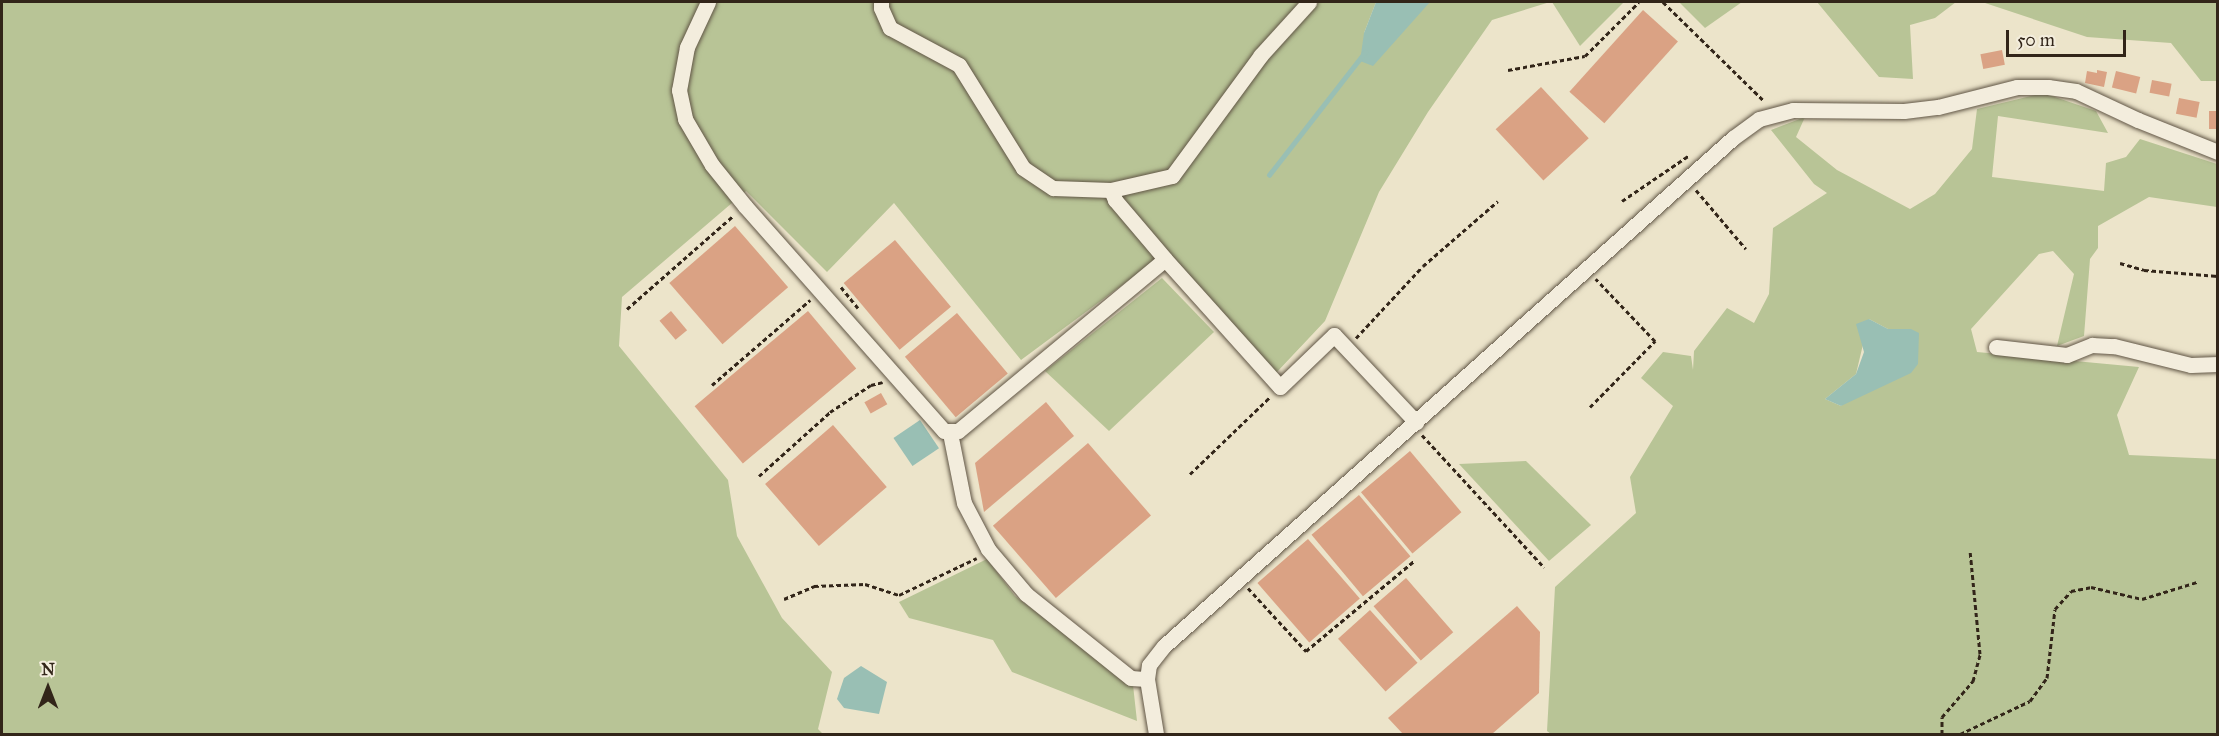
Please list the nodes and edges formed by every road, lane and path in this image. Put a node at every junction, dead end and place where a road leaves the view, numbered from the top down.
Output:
1 (708, 2) edge
2 (881, 2) edge
3 (1309, 2) edge
4 (1639, 2) edge
5 (1663, 2) edge
6 (1508, 70) dead end
7 (1776, 113) junction
8 (1694, 152) dead end
9 (2217, 152) edge
10 (1687, 179) junction
11 (1111, 190) junction
12 (1498, 201) dead end
13 (1622, 201) dead end
14 (745, 206) junction
15 (1746, 249) dead end
16 (1165, 259) junction
17 (2120, 263) dead end
18 (1587, 269) junction
19 (2217, 276) edge
20 (821, 291) junction
21 (627, 309) dead end
22 (1996, 347) dead end
23 (1347, 348) junction
24 (2217, 364) edge
25 (899, 379) junction
26 (712, 384) dead end
27 (1280, 387) junction
28 (1590, 407) dead end
29 (1416, 422) junction
30 (950, 433) junction
31 (1190, 474) dead end
32 (759, 476) dead end
33 (988, 549) junction
34 (1970, 551) dead end
35 (1414, 561) dead end
36 (1544, 567) dead end
37 (1239, 578) junction
38 (2197, 582) dead end
39 (784, 599) dead end
40 (1147, 679) junction
41 (1156, 735) edge
42 (1942, 735) edge
43 (1960, 735) edge

1 - 14 street
2 - 11 street
3 - 11 street
4 - 6 path
5 - 7 path
7 - 9 street
7 - 10 street
8 - 13 path
10 - 15 path
10 - 18 street
11 - 16 street
12 - 23 path
14 - 20 street
14 - 21 path
16 - 27 street
16 - 30 street
17 - 19 path
18 - 28 path
18 - 29 street
20 - 25 street
20 - 26 path
22 - 24 street
23 - 27 street
23 - 29 street
25 - 30 street
25 - 32 path
27 - 31 path
29 - 36 path
29 - 37 street
30 - 33 street
33 - 39 path
33 - 40 street
34 - 42 path
35 - 37 path
37 - 40 street
38 - 43 path
40 - 41 street

